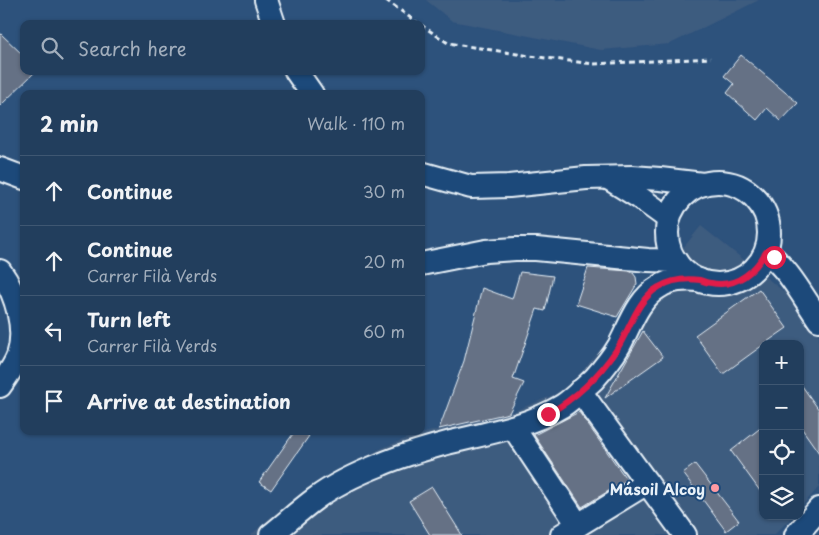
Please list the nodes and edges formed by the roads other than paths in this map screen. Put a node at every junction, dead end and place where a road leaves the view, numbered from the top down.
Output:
1 (266, 0) edge
2 (273, 20) edge
3 (299, 75) edge
4 (309, 90) edge
5 (0, 169) edge
6 (425, 174) edge
7 (20, 176) edge
8 (608, 178) junction
9 (703, 184) junction
10 (669, 219) junction
11 (766, 252) junction
12 (676, 261) junction
13 (425, 263) edge
14 (0, 271) edge
15 (699, 280) junction
16 (819, 320) edge
17 (20, 326) edge
18 (20, 346) edge
19 (0, 386) edge
20 (580, 391) junction
21 (514, 428) junction
22 (647, 483) junction
23 (819, 509) edge
24 (570, 530) edge
25 (271, 535) edge
26 (685, 535) edge
27 (796, 535) edge

1 - 2 street
3 - 4 street
5 - 7 street
6 - 8 street
8 - 9 street
8 - 10 street
9 - 10 street
9 - 11 street
10 - 12 street
11 - 15 street
11 - 16 street
12 - 13 street
12 - 15 street
14 - 17 street
15 - 20 street
18 - 19 street
20 - 21 street
20 - 22 street
21 - 24 street
21 - 25 street
22 - 24 street
22 - 26 street
23 - 27 street

